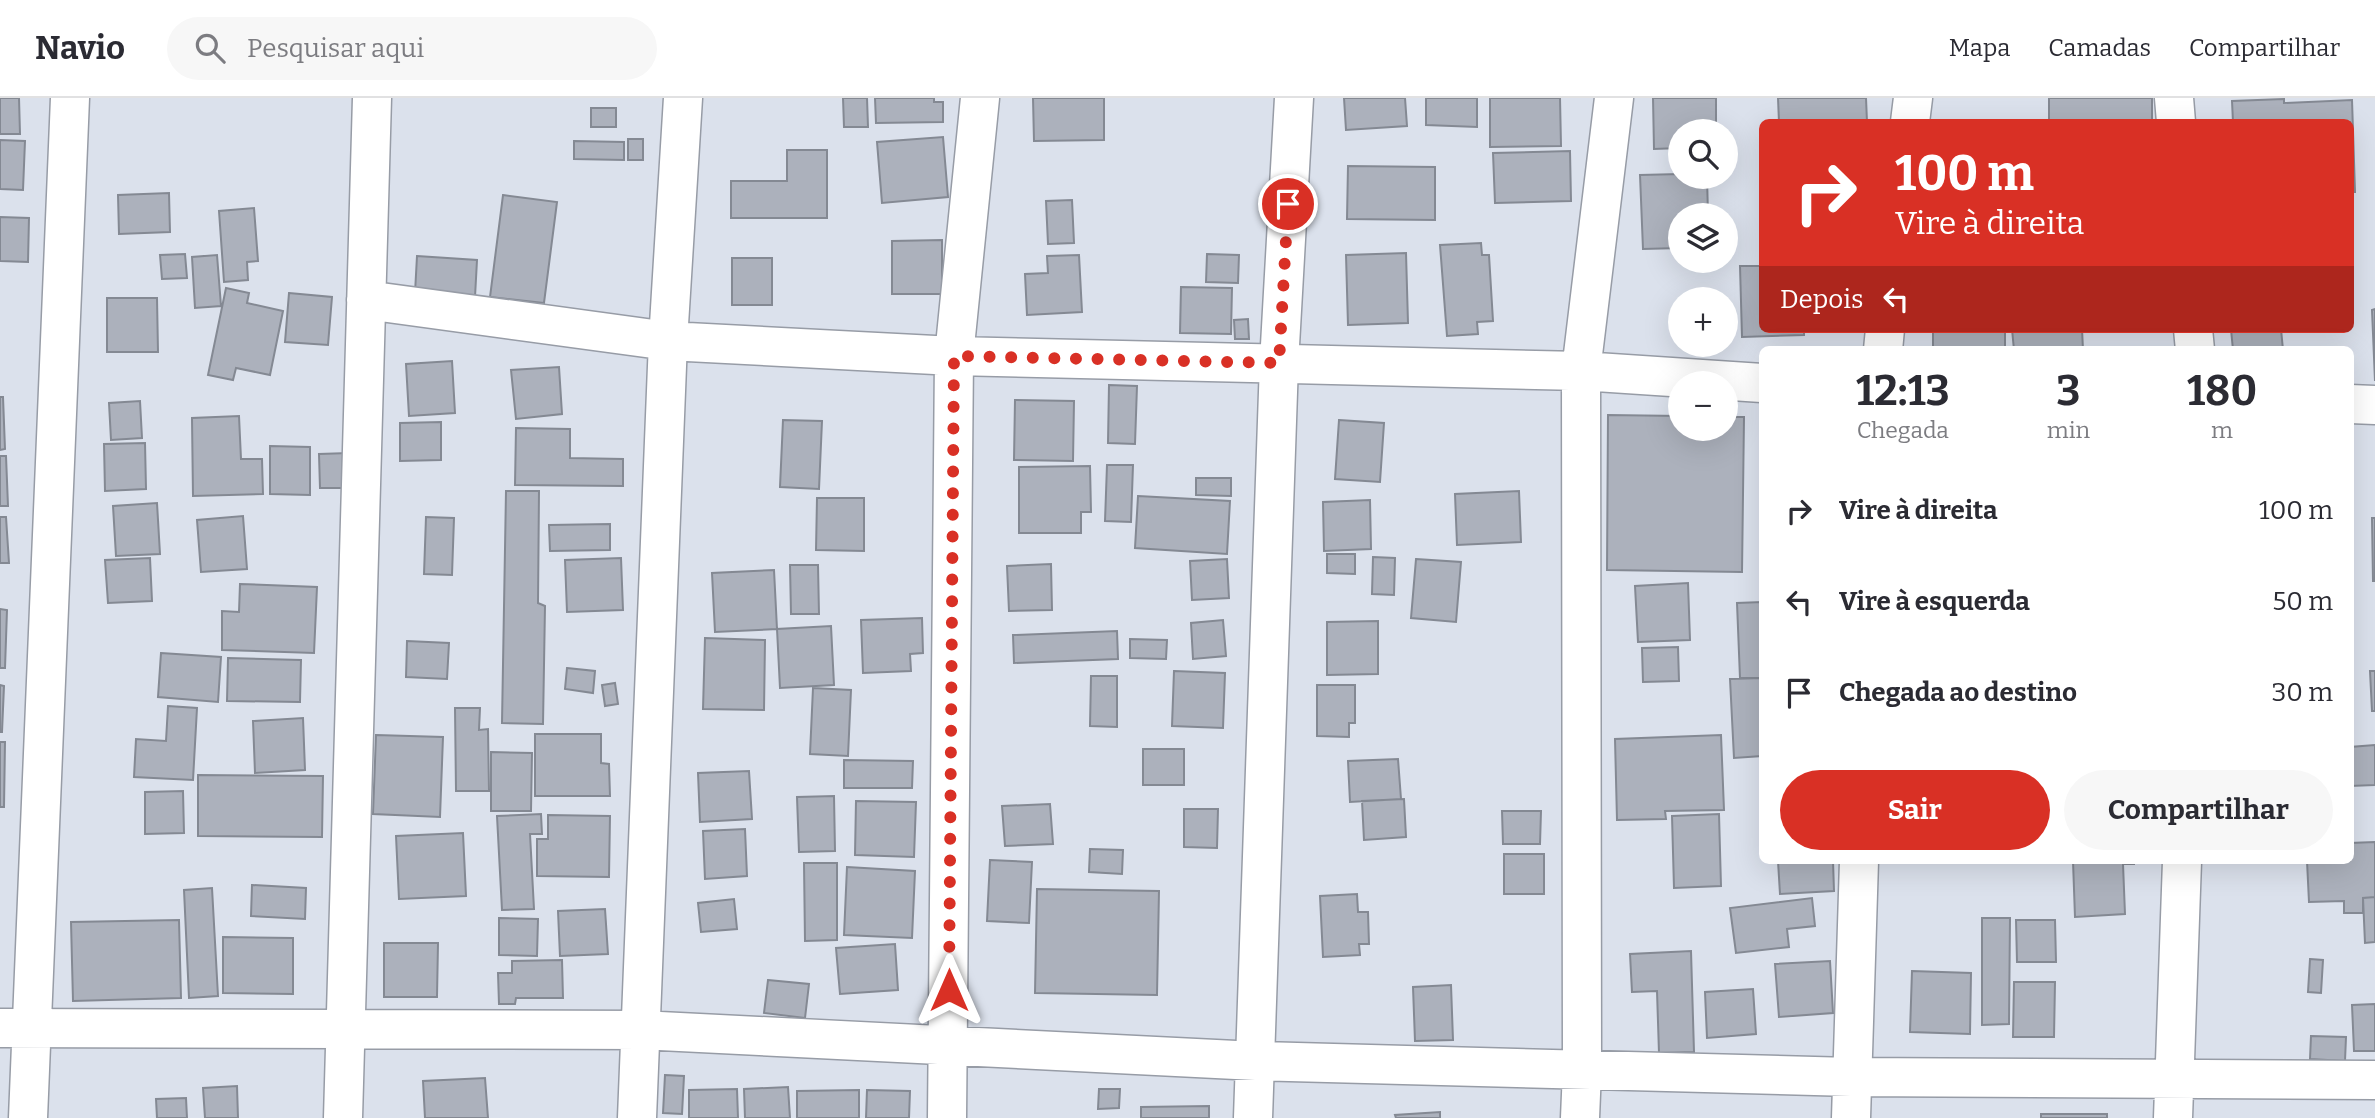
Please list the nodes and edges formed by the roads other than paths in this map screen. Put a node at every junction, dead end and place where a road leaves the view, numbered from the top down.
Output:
1 (70, 98) edge
2 (372, 98) edge
3 (683, 98) edge
4 (980, 98) edge
5 (1294, 98) edge
6 (1614, 98) edge
7 (1913, 98) edge
8 (2174, 98) edge
9 (1910, 119) edge
10 (2176, 119) edge
11 (366, 300) junction
12 (668, 341) junction
13 (954, 356) junction
14 (1279, 363) junction
15 (1581, 370) junction
16 (1759, 383) edge
17 (2354, 404) edge
18 (2375, 405) edge
19 (1859, 864) edge
20 (2182, 864) edge
21 (16, 1028) edge
22 (345, 1029) junction
23 (640, 1030) junction
24 (948, 1045) junction
25 (1256, 1061) junction
26 (1582, 1070) junction
27 (1851, 1077) junction
28 (2174, 1079) junction
29 (2375, 1080) edge
30 (28, 1118) edge
31 (343, 1118) edge
32 (637, 1118) edge
33 (947, 1118) edge
34 (1253, 1118) edge
35 (1580, 1118) edge
36 (1851, 1118) edge
37 (2173, 1118) edge

1 - 21 street
2 - 11 street
3 - 12 street
4 - 13 street
5 - 14 street
6 - 15 street
7 - 9 street
8 - 10 street
11 - 12 street
11 - 22 street
12 - 13 street
12 - 23 street
13 - 14 street
13 - 24 street
14 - 15 street
14 - 25 street
15 - 16 street
15 - 26 street
17 - 18 street
19 - 27 street
20 - 28 street
21 - 22 street
21 - 30 street
22 - 23 street
22 - 31 street
23 - 24 street
23 - 32 street
24 - 25 street
24 - 33 street
25 - 26 street
25 - 34 street
26 - 27 street
26 - 35 street
27 - 28 street
27 - 36 street
28 - 29 street
28 - 37 street

